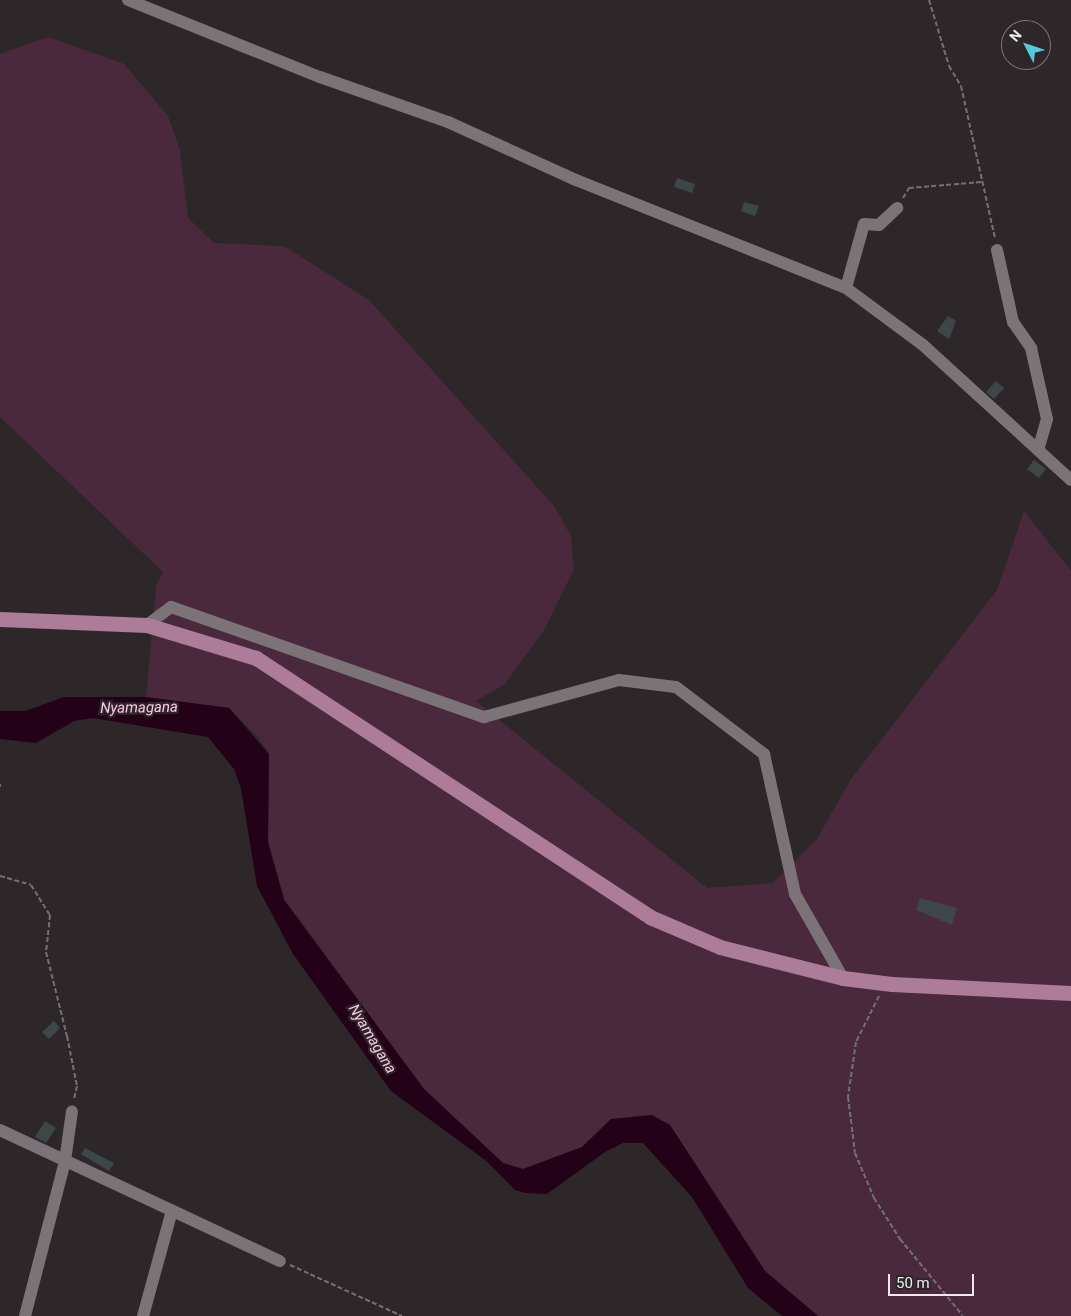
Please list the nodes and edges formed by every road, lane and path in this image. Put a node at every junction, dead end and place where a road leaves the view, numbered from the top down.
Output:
1 (128, 0) edge
2 (929, 0) edge
3 (982, 182) junction
4 (897, 208) joint
5 (998, 250) joint
6 (846, 288) junction
7 (1039, 447) junction
8 (1071, 480) edge
9 (0, 620) edge
10 (147, 625) junction
11 (0, 876) edge
12 (843, 978) junction
13 (892, 984) junction
14 (1071, 993) edge
15 (72, 1111) joint
16 (0, 1130) edge
17 (66, 1161) junction
18 (172, 1211) junction
19 (280, 1261) joint
20 (25, 1316) edge
21 (143, 1316) edge
22 (402, 1316) edge
23 (963, 1316) edge

1 - 6 street
2 - 3 path
3 - 4 path
3 - 5 path
4 - 6 street
5 - 7 street
6 - 7 street
7 - 8 street
9 - 10 main road
10 - 12 main road
10 - 12 street
11 - 15 path
12 - 13 main road
13 - 14 main road
13 - 23 path
15 - 17 street
16 - 17 street
17 - 18 street
17 - 20 street
18 - 19 street
18 - 21 street
19 - 22 path

